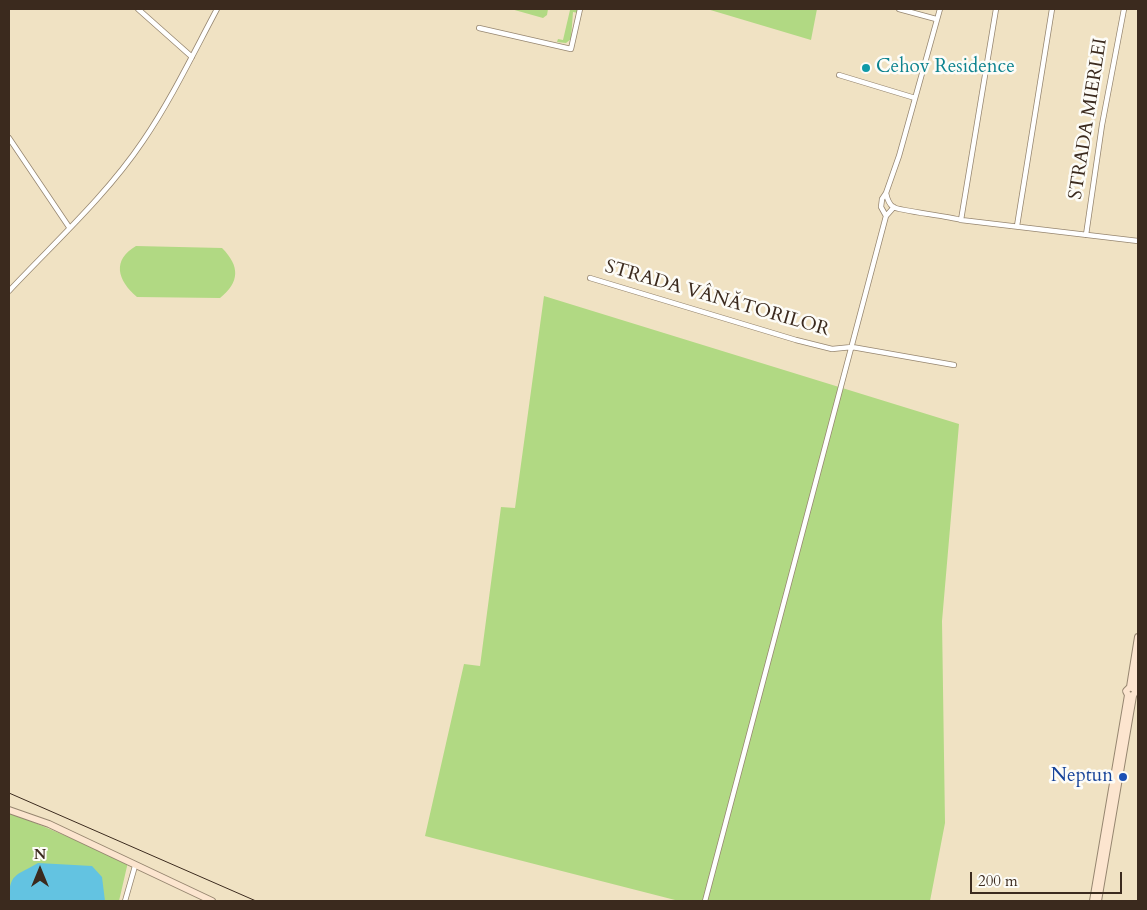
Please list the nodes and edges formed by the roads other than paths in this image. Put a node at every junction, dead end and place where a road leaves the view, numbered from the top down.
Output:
1 (138, 9) edge
2 (216, 9) edge
3 (580, 9) edge
4 (899, 9) edge
5 (940, 9) edge
6 (996, 9) edge
7 (1052, 9) edge
8 (1124, 9) edge
9 (936, 19) junction
10 (479, 28) dead end
11 (192, 57) junction
12 (839, 75) dead end
13 (916, 98) junction
14 (9, 138) edge
15 (886, 192) junction
16 (894, 207) junction
17 (886, 216) junction
18 (961, 220) junction
19 (1017, 226) junction
20 (69, 227) junction
21 (1086, 235) junction
22 (1138, 241) edge
23 (590, 278) dead end
24 (9, 291) edge
25 (852, 347) junction
26 (954, 365) dead end
27 (1138, 637) edge
28 (1138, 666) edge
29 (1133, 692) edge
30 (9, 810) edge
31 (135, 866) junction
32 (203, 900) edge
33 (125, 901) edge
34 (212, 901) edge
35 (705, 901) edge
36 (1093, 901) edge
37 (1098, 901) edge

1 - 11 street
2 - 11 street
3 - 10 street
4 - 9 street
5 - 9 street
6 - 18 street
7 - 19 street
8 - 21 street, STRADA MIERLEI
9 - 13 street
11 - 20 street
12 - 13 street
13 - 15 street
14 - 20 street
15 - 16 street
15 - 17 street
16 - 17 street
16 - 18 street
17 - 25 street
18 - 19 street
19 - 21 street
20 - 24 street
21 - 22 street
23 - 25 street, STRADA VÂNĂTORILOR
25 - 26 street, STRADA VÂNĂTORILOR
25 - 35 street
27 - 29 main road
28 - 29 main road
29 - 36 main road
29 - 37 main road
30 - 31 main road
31 - 32 main road
31 - 33 street
32 - 34 main road

